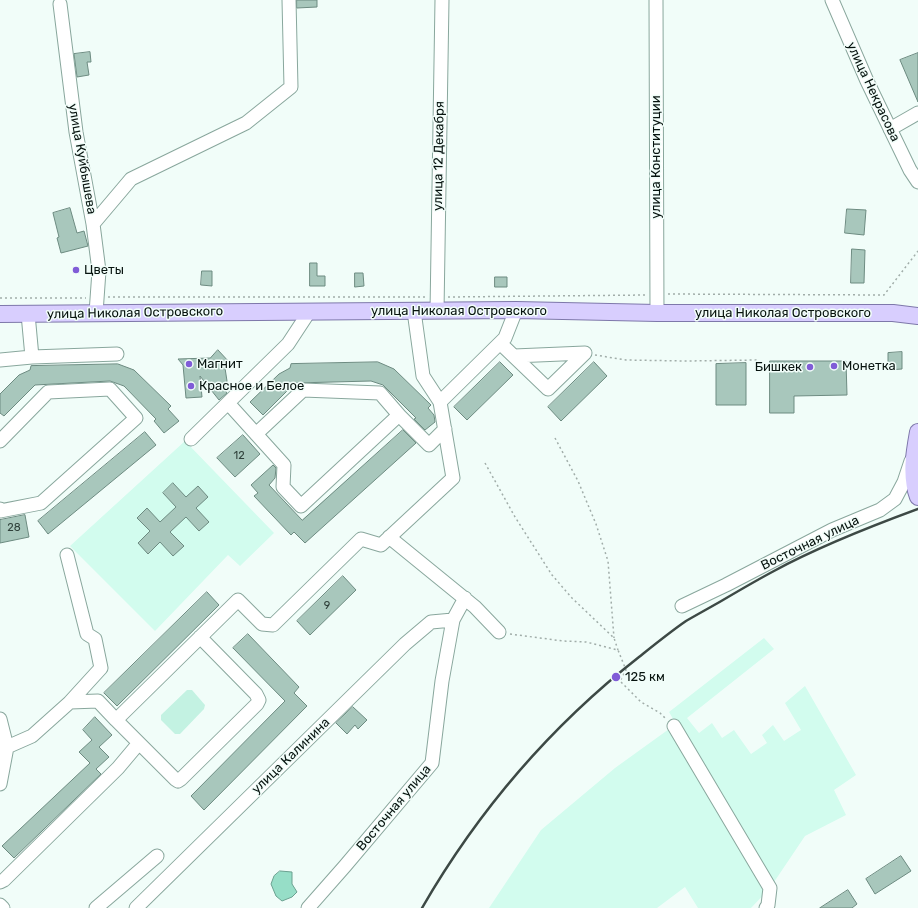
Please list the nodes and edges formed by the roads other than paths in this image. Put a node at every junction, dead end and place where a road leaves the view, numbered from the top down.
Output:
1 (288, 0) edge
2 (442, 0) edge
3 (656, 0) edge
4 (832, 0) edge
5 (60, 4) dead end
6 (918, 113) edge
7 (890, 129) junction
8 (918, 182) edge
9 (93, 224) junction
10 (437, 304) junction
11 (516, 310) junction
12 (414, 311) junction
13 (309, 312) junction
14 (657, 313) junction
15 (0, 314) edge
16 (28, 314) junction
17 (96, 314) junction
18 (918, 316) edge
19 (500, 343) junction
20 (117, 354) dead end
21 (514, 356) junction
22 (32, 357) junction
23 (0, 360) edge
24 (440, 402) junction
25 (228, 403) junction
26 (400, 415) junction
27 (445, 429) junction
28 (918, 432) edge
29 (256, 434) junction
30 (191, 439) dead end
31 (0, 440) edge
32 (913, 456) junction
33 (918, 497) edge
34 (0, 509) edge
35 (389, 537) junction
36 (67, 555) dead end
37 (464, 598) junction
38 (682, 606) dead end
39 (453, 620) junction
40 (499, 632) road end
41 (200, 637) junction
42 (70, 702) junction
43 (0, 719) edge
44 (116, 720) junction
45 (674, 726) road end
46 (139, 743) junction
47 (3, 748) edge
48 (0, 784) edge
49 (157, 856) dead end
50 (0, 882) edge
51 (0, 905) edge
52 (3, 908) edge
53 (96, 908) edge
54 (136, 908) edge
55 (308, 908) edge
56 (766, 908) edge

1 - 9 street
2 - 10 street, улица 12 Декабря
3 - 14 street, улица Конституции
4 - 7 street, улица Некрасова
5 - 9 street, улица Куйбышева
6 - 7 street
7 - 8 street, улица Некрасова
9 - 17 street, улица Куйбышева
10 - 11 main road, улица Николая Островского
10 - 12 main road, улица Николая Островского
11 - 14 main road, улица Николая Островского
11 - 19 street
12 - 13 main road, улица Николая Островского
12 - 24 street
13 - 17 main road, улица Николая Островского
13 - 25 street
14 - 18 main road, улица Николая Островского
15 - 16 main road, улица Николая Островского
16 - 17 main road, улица Николая Островского
16 - 22 street
19 - 21 street
19 - 24 street
20 - 22 street
21 - 21 street
22 - 23 street
24 - 27 street
25 - 29 street
25 - 30 street
26 - 27 street
26 - 29 street
26 - 29 street
27 - 35 street
28 - 32 main road
31 - 34 street
32 - 33 main road
32 - 38 street, Восточная улица
35 - 37 street
35 - 41 street
36 - 42 street
37 - 39 street, Восточная улица
37 - 40 street
39 - 54 street, улица Калинина
39 - 55 street, Восточная улица
41 - 44 street
41 - 46 street
42 - 44 street
42 - 47 street
43 - 47 street
44 - 46 street
45 - 56 street
46 - 50 street
47 - 48 street
49 - 53 street
51 - 52 street

